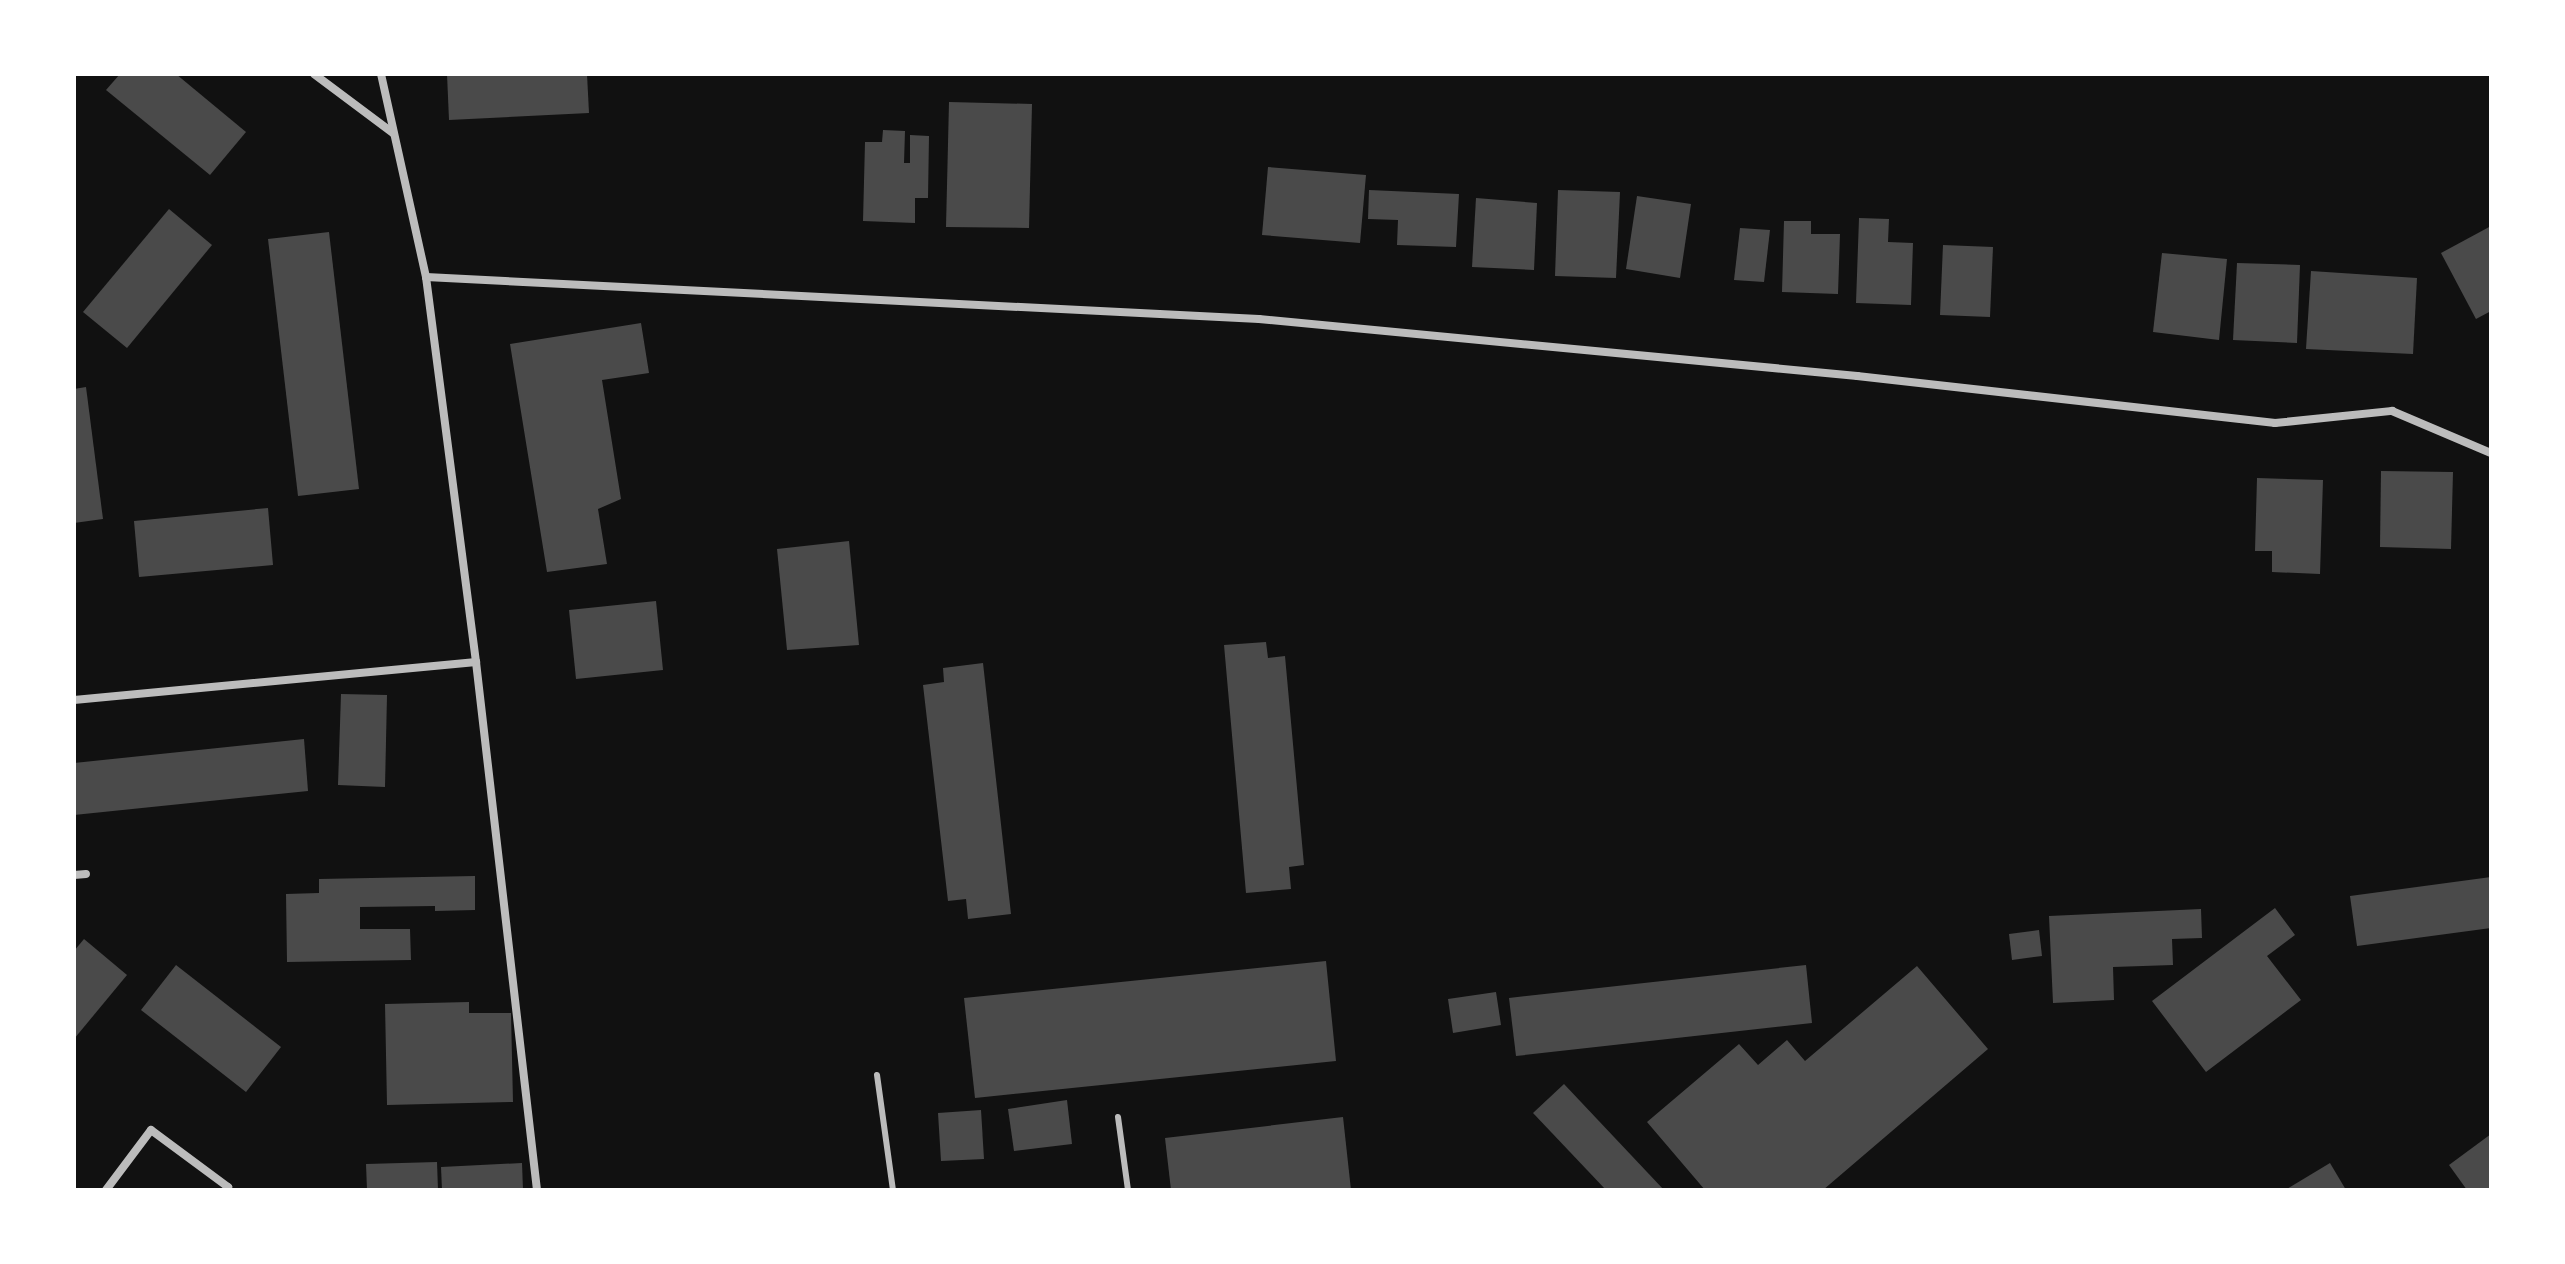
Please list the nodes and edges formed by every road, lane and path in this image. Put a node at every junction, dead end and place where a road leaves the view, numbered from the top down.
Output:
1 (314, 74) edge
2 (381, 74) edge
3 (393, 133) junction
4 (426, 277) junction
5 (2491, 453) edge
6 (476, 662) junction
7 (74, 700) edge
8 (86, 874) dead end
9 (74, 875) edge
10 (877, 1075) dead end
11 (1118, 1117) dead end
12 (106, 1190) edge
13 (226, 1190) edge
14 (537, 1190) edge
15 (893, 1190) edge
16 (1128, 1190) edge

1 - 3 street
2 - 3 street
3 - 4 street
4 - 5 street
4 - 6 street
6 - 7 street
6 - 14 street
8 - 9 street
10 - 15 lane
11 - 16 lane
12 - 13 street

